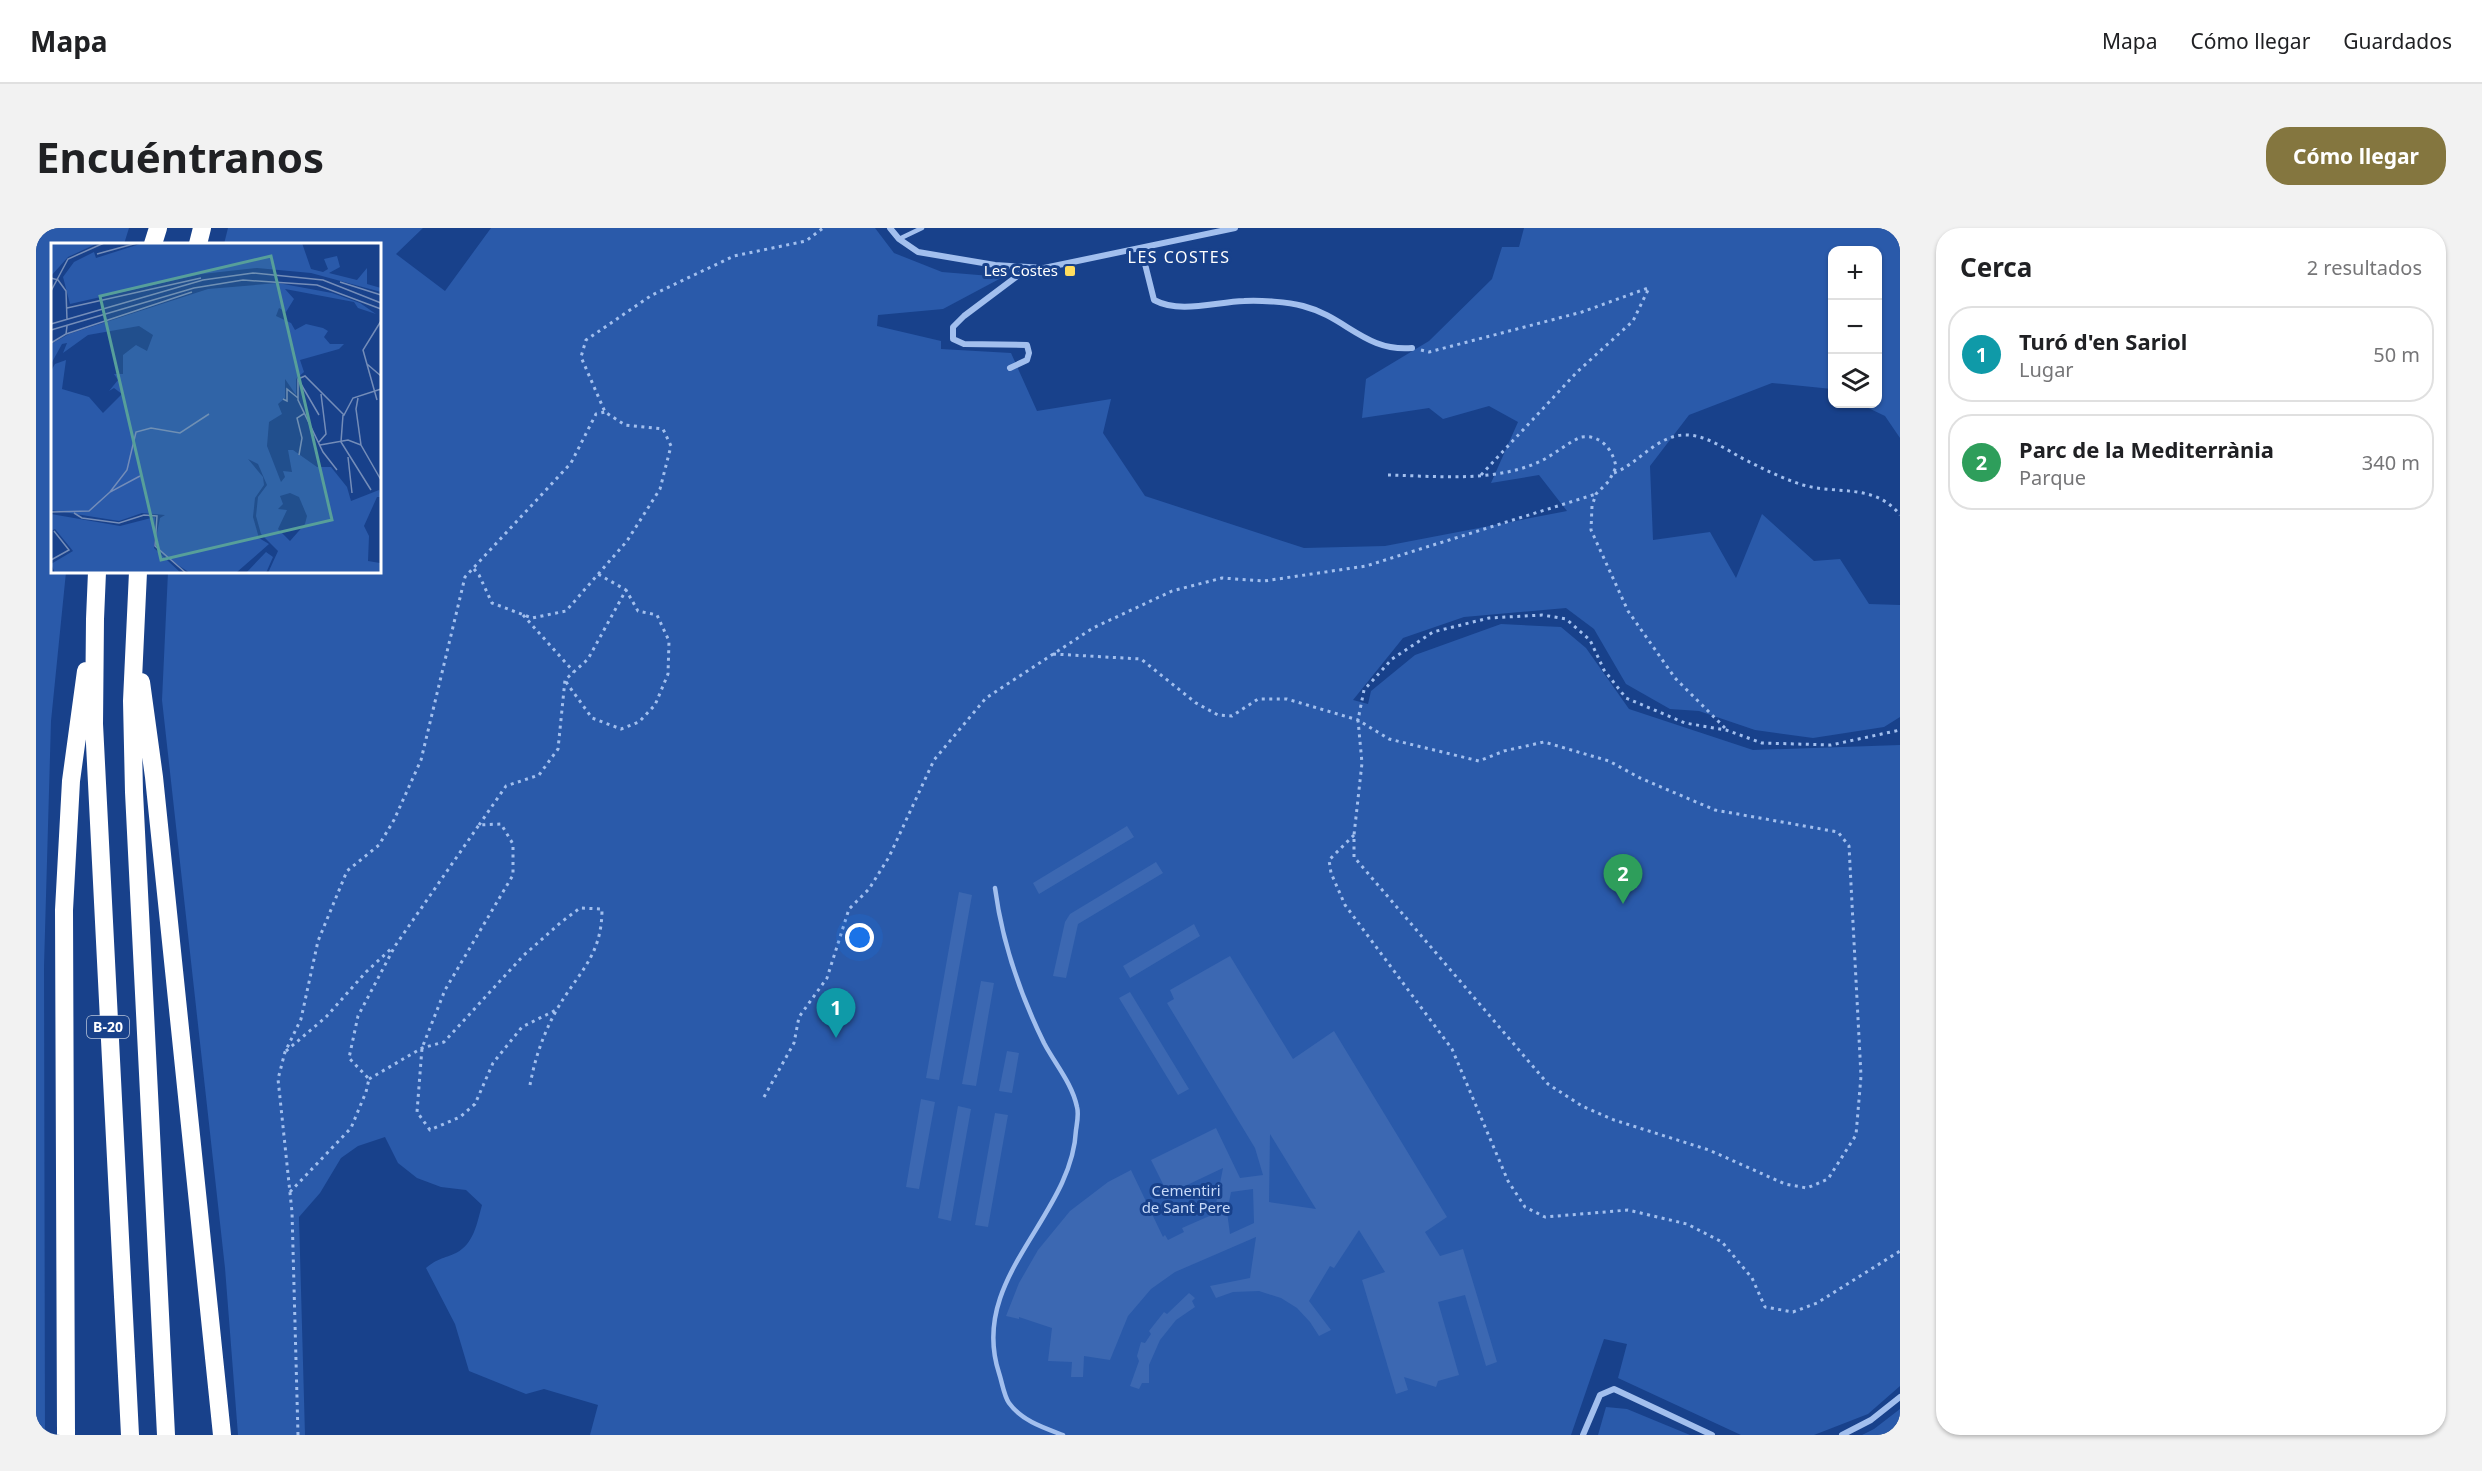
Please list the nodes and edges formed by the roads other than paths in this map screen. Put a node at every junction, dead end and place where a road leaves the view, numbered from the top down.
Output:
1 (158, 228) edge
2 (202, 228) edge
3 (890, 228) edge
4 (922, 228) edge
5 (1235, 228) edge
6 (899, 239) junction
7 (153, 243) edge
8 (198, 243) edge
9 (1141, 248) junction
10 (1028, 268) junction
11 (1412, 348) road end
12 (1010, 368) dead end
13 (97, 573) edge
14 (138, 573) edge
15 (95, 619) junction
16 (134, 636) junction
17 (995, 888) dead end
18 (1900, 1396) edge
19 (66, 1435) edge
20 (130, 1435) edge
21 (166, 1435) edge
22 (222, 1435) edge
23 (1063, 1435) edge
24 (1583, 1435) edge
25 (1712, 1435) edge
26 (1842, 1435) edge

1 - 7 highway
2 - 8 highway
3 - 6 street
4 - 6 lane
5 - 9 street
6 - 10 street
9 - 10 street
9 - 11 street
10 - 12 street
13 - 15 highway, B-20
14 - 16 highway, B-20
15 - 19 highway
15 - 20 highway, B-20
16 - 21 highway, B-20
16 - 22 highway
17 - 23 lane
18 - 26 street
24 - 25 street

